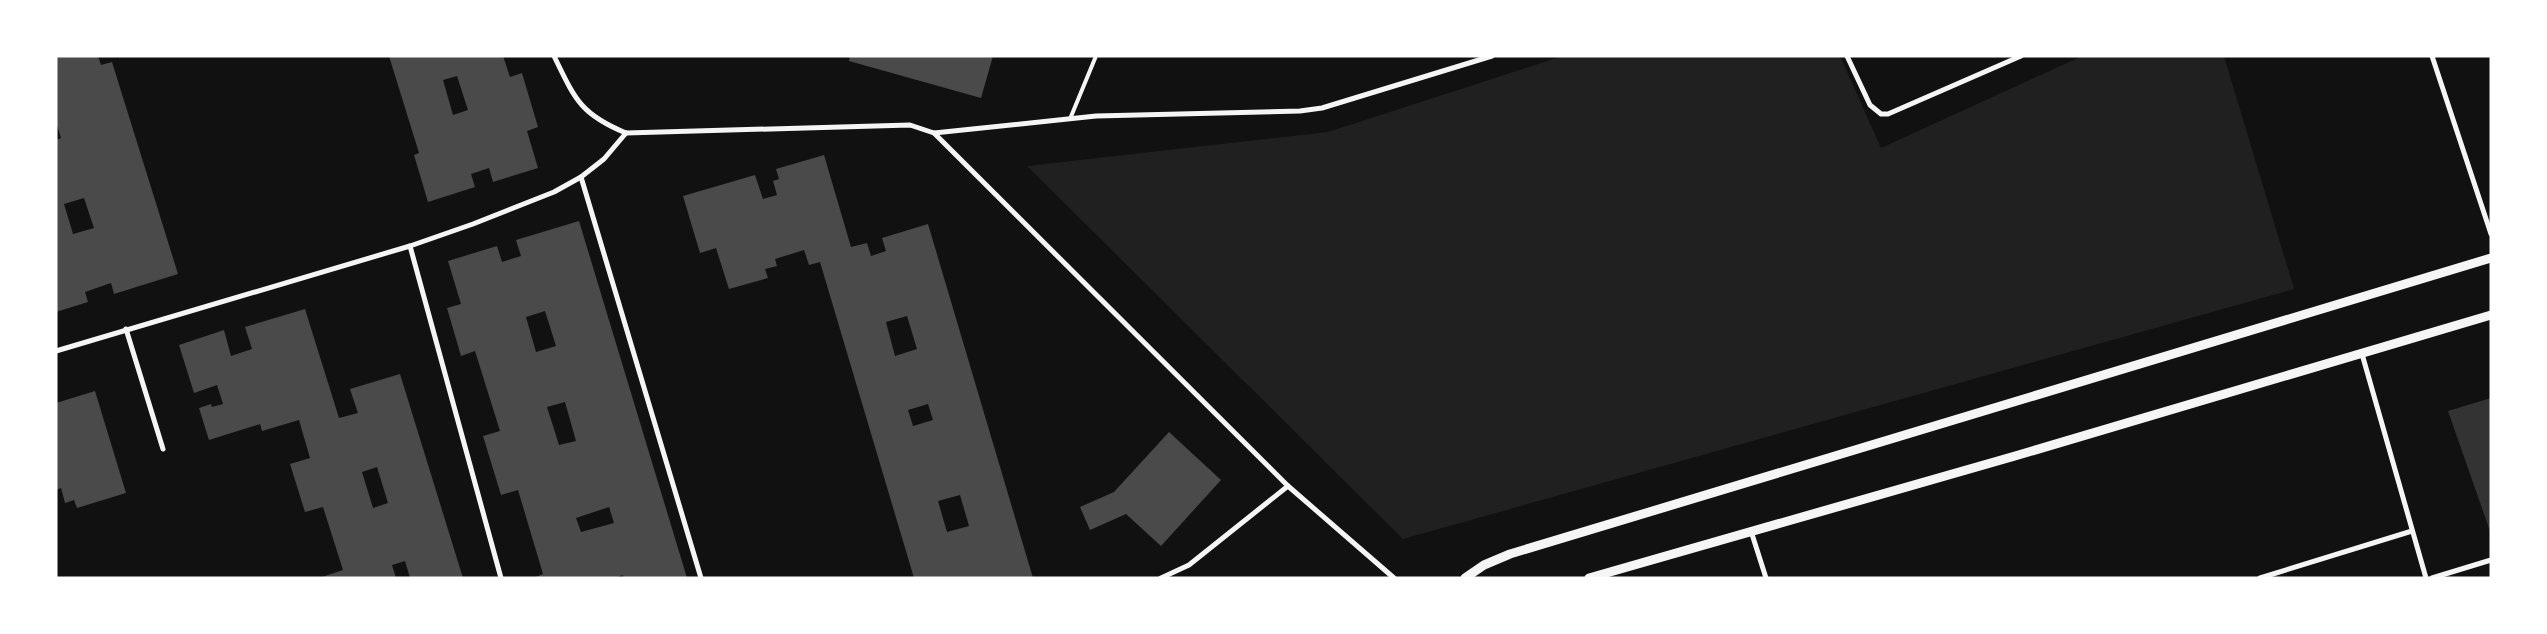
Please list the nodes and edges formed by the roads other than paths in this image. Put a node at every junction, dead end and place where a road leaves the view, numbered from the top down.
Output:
1 (554, 56) edge
2 (1096, 56) edge
3 (1492, 56) edge
4 (1847, 56) edge
5 (2021, 56) edge
6 (2432, 56) edge
7 (1070, 119) junction
8 (626, 133) junction
9 (934, 133) junction
10 (581, 177) junction
11 (2491, 234) edge
12 (410, 246) junction
13 (2491, 258) edge
14 (2491, 315) edge
15 (126, 329) junction
16 (56, 351) edge
17 (2362, 354) junction
18 (163, 449) dead end
19 (1288, 486) junction
20 (1751, 530) junction
21 (2412, 531) junction
22 (2491, 560) edge
23 (501, 578) edge
24 (700, 578) edge
25 (1160, 578) edge
26 (1394, 578) edge
27 (1465, 578) edge
28 (1589, 578) edge
29 (1766, 578) edge
30 (2260, 578) edge
31 (2426, 578) edge
32 (2432, 578) edge

1 - 8 street
2 - 7 lane
3 - 7 street
4 - 5 street
6 - 11 street
7 - 9 street
8 - 9 street
8 - 10 street
9 - 19 street
10 - 12 street
10 - 24 street
12 - 15 street
12 - 23 street
13 - 27 street
14 - 17 street
15 - 16 street
15 - 18 street
17 - 20 street
17 - 21 street
19 - 25 street
19 - 26 street
20 - 28 street
20 - 29 street
21 - 30 street
21 - 31 street
22 - 32 street

